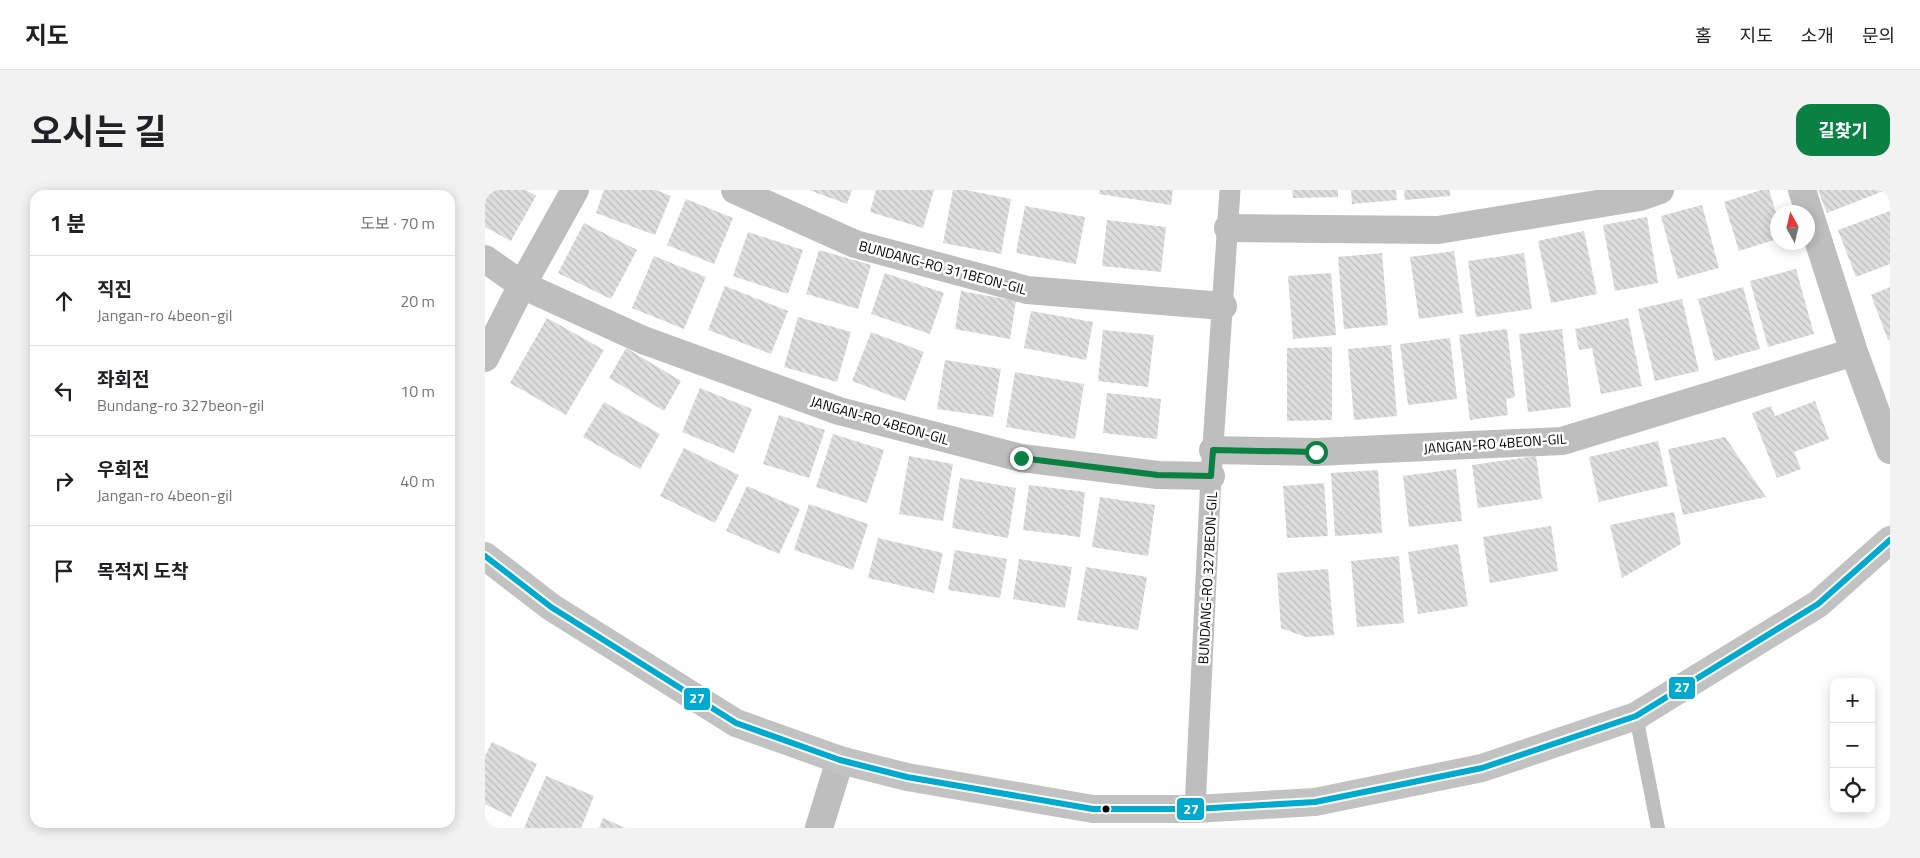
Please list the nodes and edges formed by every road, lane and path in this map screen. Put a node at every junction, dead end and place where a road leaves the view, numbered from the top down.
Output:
1 (575, 190) edge
2 (735, 190) edge
3 (1230, 190) edge
4 (1660, 190) edge
5 (1802, 190) edge
6 (1228, 228) junction
7 (485, 259) edge
8 (522, 285) junction
9 (1223, 306) junction
10 (1854, 352) junction
11 (485, 358) edge
12 (1890, 450) edge
13 (1212, 463) junction
14 (1890, 540) edge
15 (485, 556) edge
16 (1636, 716) junction
17 (840, 760) junction
18 (1195, 809) junction
19 (819, 828) edge
20 (1658, 828) edge

1 - 8 street
2 - 9 street, BUNDANG-RO 311BEON-GIL
3 - 6 street, BUNDANG-RO 327BEON-GIL
4 - 6 street
5 - 10 street
6 - 9 street, BUNDANG-RO 327BEON-GIL
7 - 8 street, JANGAN-RO 4BEON-GIL
8 - 11 street
8 - 13 street, JANGAN-RO 4BEON-GIL
9 - 13 street, BUNDANG-RO 327BEON-GIL
10 - 12 street
10 - 13 street, JANGAN-RO 4BEON-GIL
13 - 18 street, BUNDANG-RO 327BEON-GIL
14 - 16 main road
15 - 17 main road
16 - 18 main road
16 - 20 lane
17 - 18 main road
17 - 19 street

